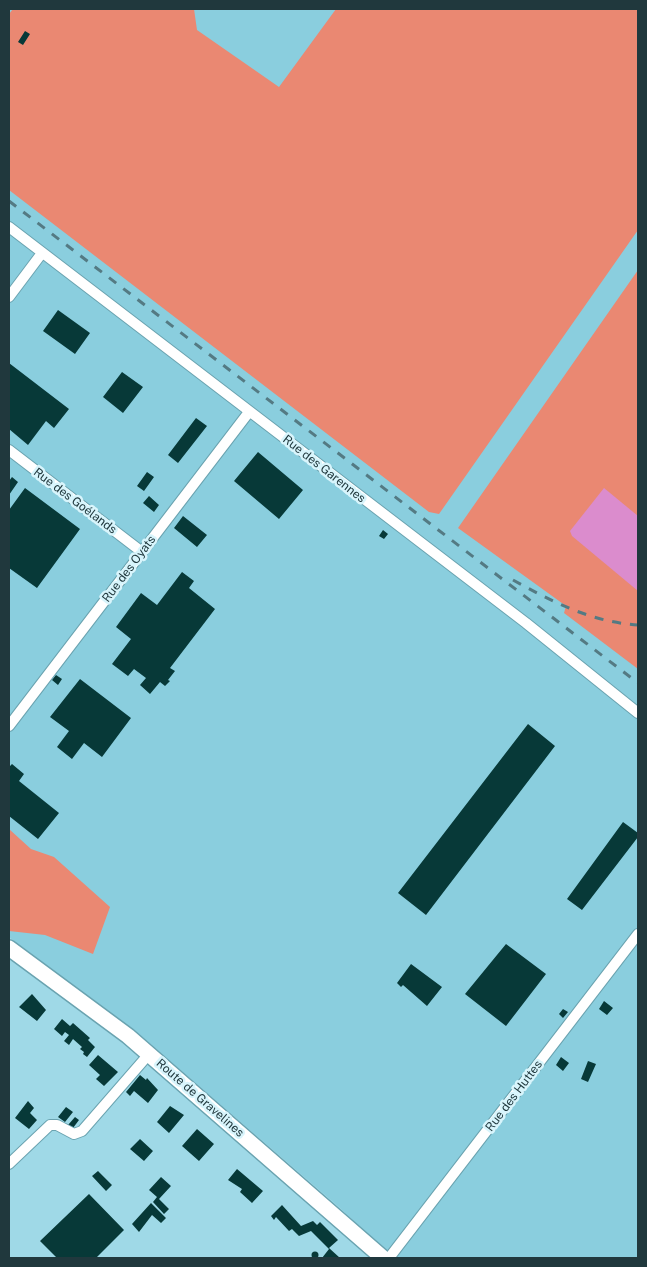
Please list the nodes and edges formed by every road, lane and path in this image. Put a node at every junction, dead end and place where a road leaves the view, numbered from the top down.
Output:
1 (9, 227) edge
2 (42, 253) junction
3 (9, 296) edge
4 (249, 412) junction
5 (9, 450) edge
6 (142, 552) junction
7 (638, 713) edge
8 (9, 726) edge
9 (638, 934) edge
10 (9, 948) edge
11 (149, 1054) junction
12 (9, 1164) edge
13 (383, 1258) edge
14 (389, 1258) edge

1 - 2 street, Rue des Garennes
2 - 3 street
2 - 4 street, Rue des Garennes
4 - 6 street, Rue des Oyats
4 - 7 street, Rue des Garennes
5 - 6 street, Rue des Goélands
6 - 8 street, Rue des Oyats
9 - 14 street, Rue des Huttes
10 - 11 main road, Route de Gravelines
11 - 12 street
11 - 13 main road, Route de Gravelines

